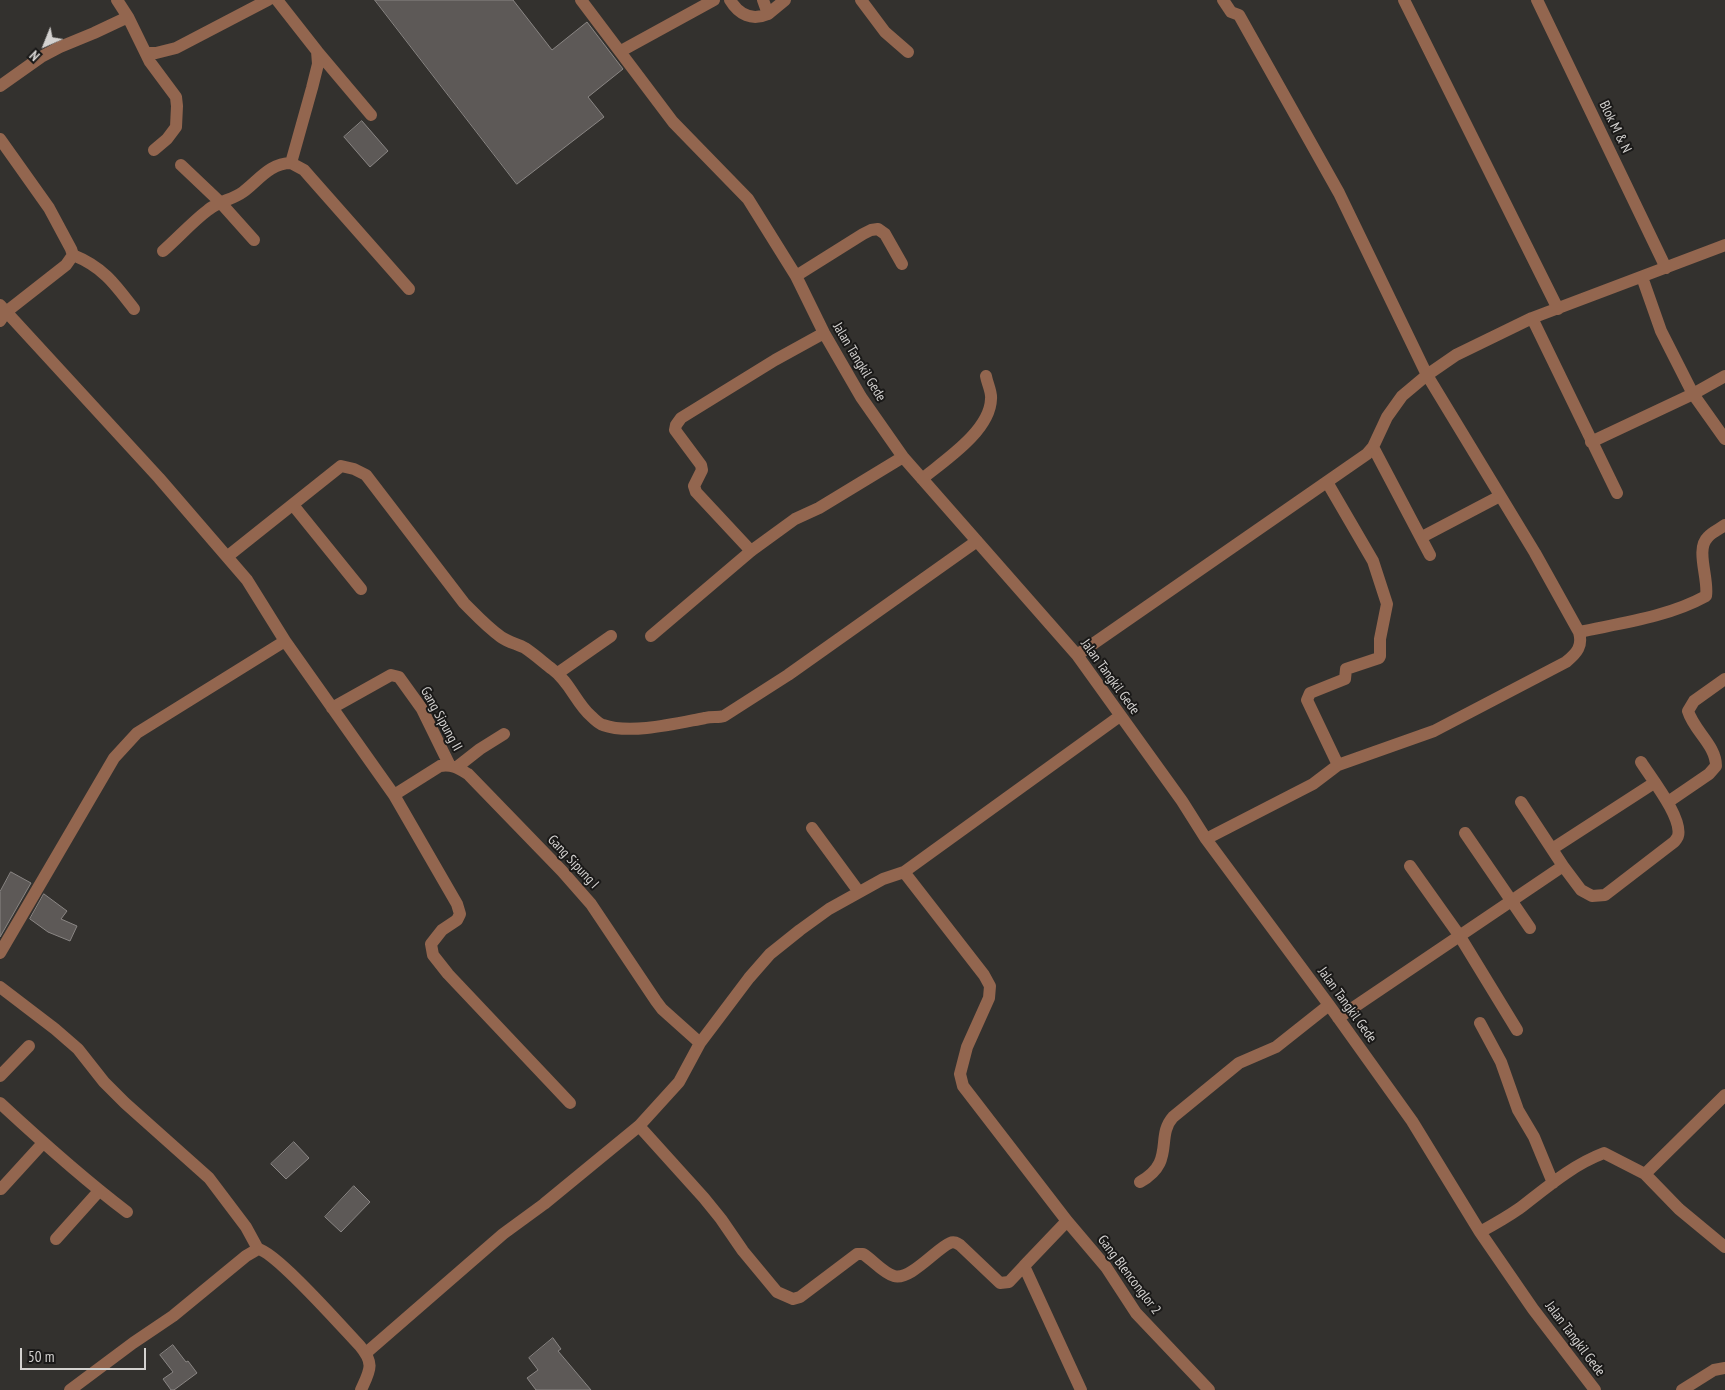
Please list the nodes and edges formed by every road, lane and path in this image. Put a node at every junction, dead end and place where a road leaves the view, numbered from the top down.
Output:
1 (117, 0) edge
2 (268, 0) edge
3 (276, 0) edge
4 (581, 0) edge
5 (714, 0) edge
6 (730, 0) edge
7 (763, 0) edge
8 (786, 0) edge
9 (860, 0) edge
10 (1223, 0) edge
11 (1404, 0) edge
12 (1537, 0) edge
13 (768, 14) junction
14 (128, 17) junction
15 (317, 51) junction
16 (621, 51) junction
17 (908, 52) dead end
18 (146, 53) junction
19 (0, 86) edge
20 (371, 115) dead end
21 (0, 139) edge
22 (154, 150) dead end
23 (291, 163) junction
24 (181, 165) dead end
25 (220, 202) junction
26 (254, 240) dead end
27 (1725, 245) edge
28 (162, 251) dead end
29 (73, 255) junction
30 (902, 264) dead end
31 (1666, 268) junction
32 (796, 276) junction
33 (1642, 277) junction
34 (409, 289) dead end
35 (134, 309) dead end
36 (1558, 309) junction
37 (2, 313) edge
38 (1532, 318) junction
39 (824, 333) junction
40 (1427, 375) junction
41 (986, 376) dead end
42 (1725, 376) edge
43 (1693, 394) junction
44 (1725, 439) edge
45 (1591, 442) junction
46 (1374, 447) junction
47 (903, 457) junction
48 (922, 478) junction
49 (1327, 482) junction
50 (1617, 492) dead end
51 (1500, 496) junction
52 (293, 504) junction
53 (1725, 525) edge
54 (1422, 537) junction
55 (978, 541) junction
56 (752, 551) junction
57 (1430, 554) dead end
58 (228, 556) junction
59 (362, 589) dead end
60 (1579, 632) junction
61 (611, 636) dead end
62 (651, 636) dead end
63 (285, 641) junction
64 (1077, 655) junction
65 (558, 673) junction
66 (1725, 679) edge
67 (332, 708) junction
68 (1120, 716) junction
69 (504, 734) dead end
70 (1641, 762) dead end
71 (1338, 765) junction
72 (453, 766) junction
73 (1654, 783) junction
74 (394, 795) junction
75 (1521, 802) dead end
76 (1668, 802) junction
77 (812, 828) dead end
78 (1466, 833) dead end
79 (1206, 839) junction
80 (1552, 849) junction
81 (1410, 866) dead end
82 (1563, 866) junction
83 (904, 872) junction
84 (859, 892) junction
85 (1512, 901) junction
86 (1530, 928) dead end
87 (1458, 935) junction
88 (0, 953) edge
89 (0, 987) edge
90 (1329, 1005) junction
91 (1338, 1018) junction
92 (1480, 1024) dead end
93 (1517, 1030) dead end
94 (700, 1043) junction
95 (29, 1046) dead end
96 (0, 1076) edge
97 (1725, 1095) edge
98 (0, 1102) edge
99 (570, 1103) dead end
100 (639, 1126) junction
101 (44, 1143) junction
102 (1645, 1174) junction
103 (1140, 1182) dead end
104 (1553, 1183) junction
105 (1, 1189) dead end
106 (100, 1191) junction
107 (127, 1212) dead end
108 (1067, 1222) junction
109 (1480, 1232) junction
110 (56, 1239) dead end
111 (1725, 1247) edge
112 (258, 1249) junction
113 (1024, 1266) junction
114 (366, 1353) junction
115 (1725, 1368) edge
116 (70, 1390) edge
117 (361, 1390) edge
118 (1081, 1390) edge
119 (1209, 1390) edge
120 (1595, 1390) edge
121 (1682, 1390) edge

1 - 14 street
2 - 18 street
3 - 15 street
4 - 16 street, Jalan Tangkil Gede
5 - 16 street
6 - 13 street
7 - 13 street
8 - 13 street
9 - 17 street
10 - 40 street
11 - 36 street
12 - 31 street, Blok M & N
14 - 18 street
14 - 19 street
15 - 20 street
15 - 23 street
16 - 32 street, Jalan Tangkil Gede
18 - 22 street
21 - 29 street
23 - 25 street
23 - 34 street
24 - 25 street
25 - 26 street
25 - 28 street
27 - 31 street
29 - 35 street
29 - 37 street
30 - 32 street
31 - 33 street
32 - 39 street, Jalan Tangkil Gede
33 - 36 street
33 - 43 street
36 - 38 street
37 - 58 street
38 - 40 street
38 - 45 street
39 - 47 street, Jalan Tangkil Gede
39 - 56 street
40 - 46 street
40 - 51 street
41 - 48 street
42 - 43 street
43 - 44 street
43 - 45 street
45 - 50 street
46 - 49 street
46 - 54 street
47 - 48 street, Jalan Tangkil Gede
47 - 56 street
48 - 55 street, Jalan Tangkil Gede
49 - 64 street
49 - 71 street
51 - 54 street
51 - 60 street
52 - 58 street
52 - 59 street
52 - 65 street
53 - 60 street
54 - 57 street
55 - 64 street, Jalan Tangkil Gede
55 - 65 street
56 - 62 street
58 - 63 street
60 - 71 street
61 - 65 street
63 - 67 street
63 - 88 street
64 - 68 street, Jalan Tangkil Gede
66 - 76 street
67 - 72 street, Gang Sipung II
67 - 74 street
68 - 79 street, Jalan Tangkil Gede
68 - 83 street
69 - 72 street
70 - 73 street
71 - 79 street
72 - 74 street
72 - 94 street, Gang Sipung I
73 - 76 street
73 - 80 street
74 - 99 street
75 - 80 street
76 - 82 street
77 - 84 street
78 - 85 street
79 - 90 street, Jalan Tangkil Gede
80 - 82 street
81 - 87 street
82 - 85 street
83 - 84 street
83 - 108 street, Gang Blenconglor 2
84 - 94 street
85 - 86 street
85 - 87 street
87 - 91 street
87 - 93 street
89 - 112 street
90 - 91 street, Jalan Tangkil Gede
90 - 103 street
91 - 109 street, Jalan Tangkil Gede
92 - 104 street
94 - 100 street
95 - 96 street
97 - 102 street
98 - 101 street
100 - 113 street
100 - 114 street
101 - 105 street
101 - 106 street
102 - 104 street
102 - 111 street
104 - 109 street
106 - 107 street
106 - 110 street
108 - 113 street
108 - 119 street, Gang Blenconglor 2
109 - 120 street, Jalan Tangkil Gede
112 - 114 street
112 - 116 street
113 - 118 street
114 - 117 street
115 - 121 street

